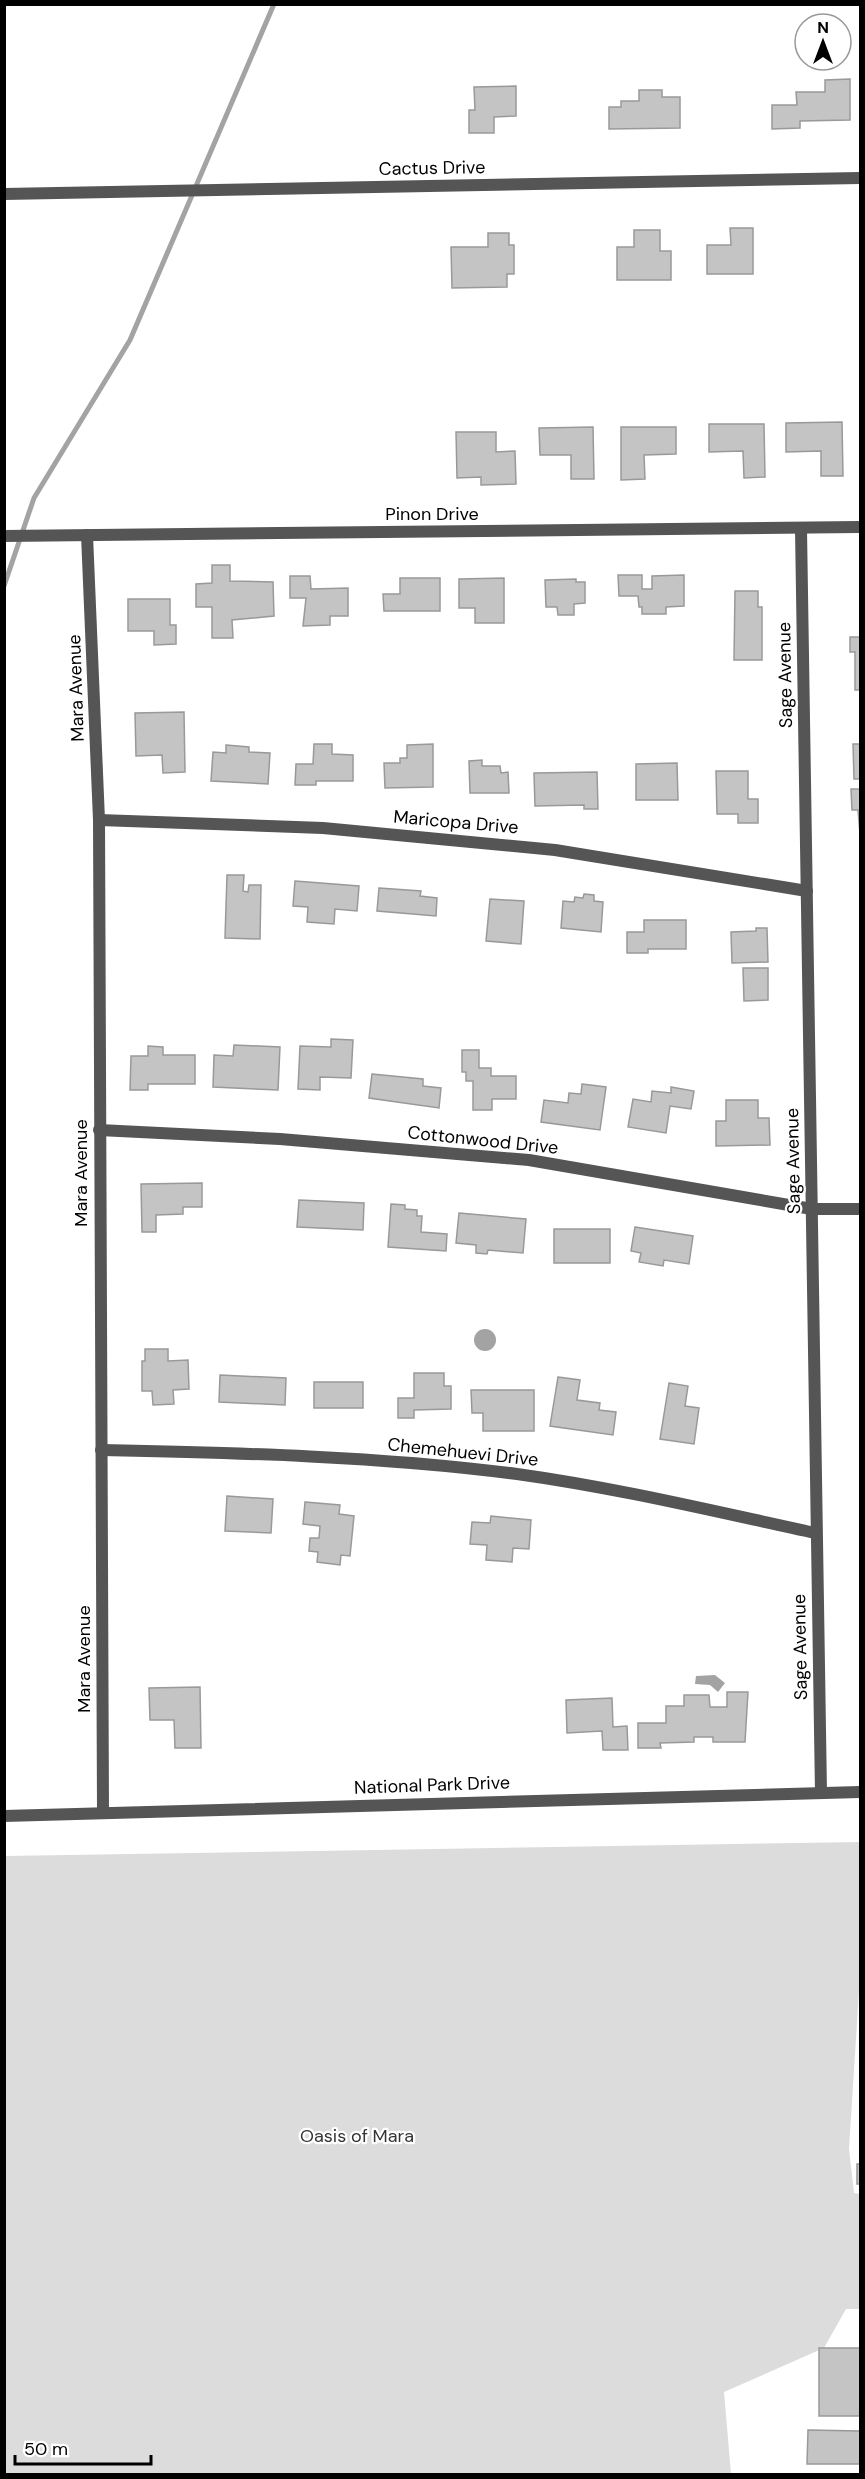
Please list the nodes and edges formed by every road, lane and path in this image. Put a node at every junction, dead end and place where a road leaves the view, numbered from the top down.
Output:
1 (861, 178) edge
2 (4, 194) edge
3 (861, 527) edge
4 (801, 529) junction
5 (87, 535) junction
6 (4, 536) edge
7 (99, 820) junction
8 (807, 891) junction
9 (99, 1130) junction
10 (812, 1209) junction
11 (861, 1209) edge
12 (101, 1450) junction
13 (815, 1533) junction
14 (861, 1792) edge
15 (820, 1793) junction
16 (103, 1812) junction
17 (4, 1816) edge

1 - 2 street, Cactus Drive
3 - 4 street, Pinon Drive
4 - 5 street, Pinon Drive
4 - 8 street, Sage Avenue
5 - 6 street, Pinon Drive
5 - 7 street, Mara Avenue
7 - 8 street, Maricopa Drive
7 - 9 street, Mara Avenue
8 - 10 street, Sage Avenue
9 - 10 street, Cottonwood Drive
9 - 12 street, Mara Avenue
10 - 11 street, Cottonwood Drive
10 - 13 street, Sage Avenue
12 - 13 street, Chemehuevi Drive
12 - 16 street, Mara Avenue
13 - 15 street, Sage Avenue
14 - 15 street, National Park Drive
15 - 16 street, National Park Drive
16 - 17 street, National Park Drive

